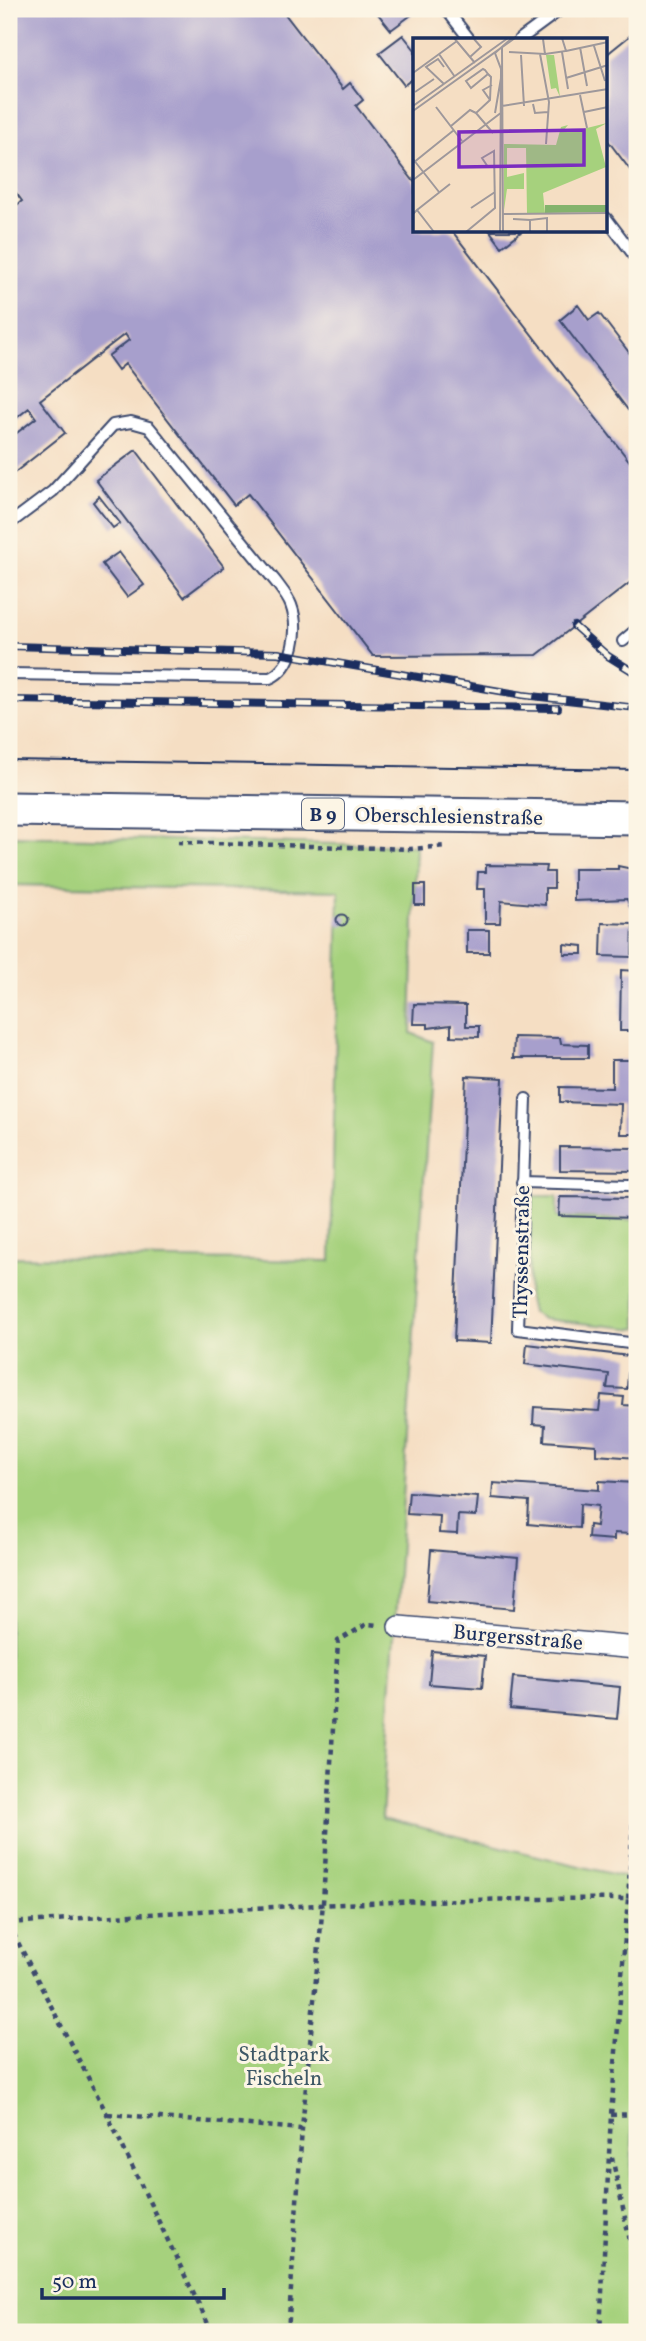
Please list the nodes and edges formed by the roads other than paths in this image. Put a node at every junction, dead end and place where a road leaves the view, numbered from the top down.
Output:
1 (446, 9) edge
2 (561, 9) edge
3 (468, 38) edge
4 (522, 38) edge
5 (608, 221) edge
6 (637, 259) edge
7 (9, 524) edge
8 (637, 629) edge
9 (623, 640) dead end
10 (9, 674) edge
11 (9, 809) edge
12 (637, 818) edge
13 (526, 1099) dead end
14 (522, 1182) junction
15 (629, 1185) dead end
16 (637, 1344) edge
17 (399, 1627) road end
18 (637, 1639) edge
19 (637, 1648) edge

1 - 3 lane
2 - 4 lane
5 - 6 lane
7 - 10 lane
8 - 9 lane
11 - 12 main road, Oberschlesienstraße / B 9
13 - 14 lane, Thyssenstraße
14 - 15 lane
14 - 16 lane, Thyssenstraße
17 - 19 street, Burgersstraße
18 - 19 street

